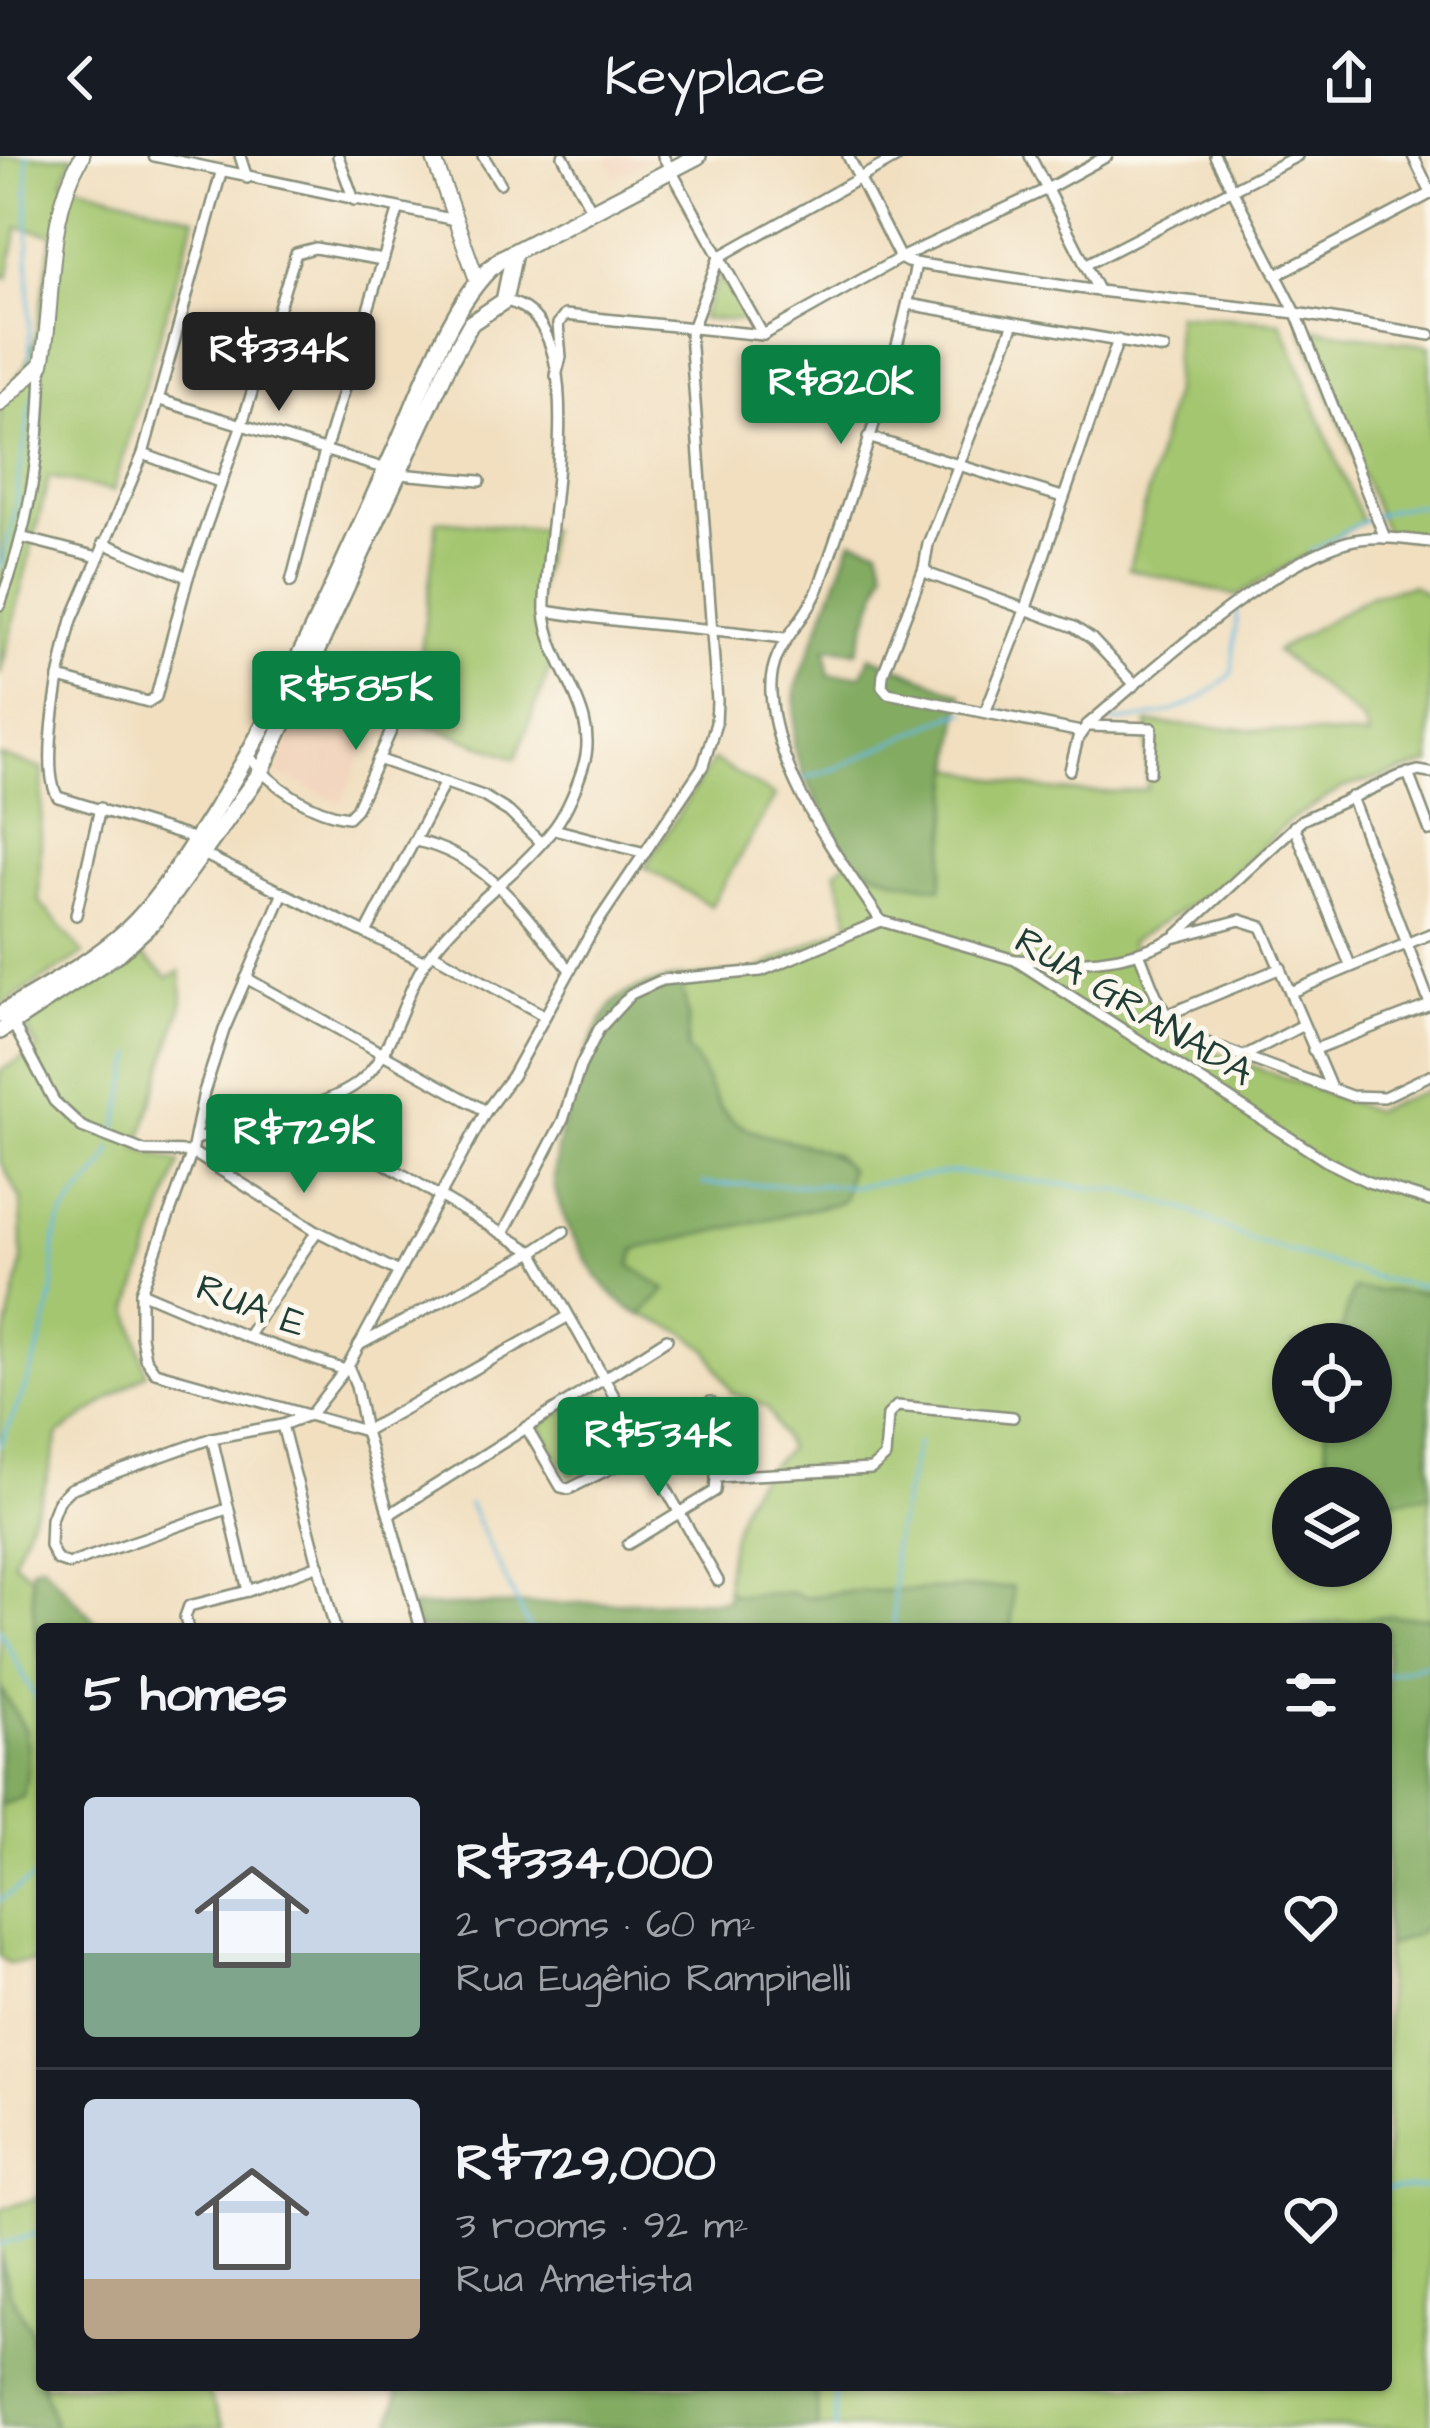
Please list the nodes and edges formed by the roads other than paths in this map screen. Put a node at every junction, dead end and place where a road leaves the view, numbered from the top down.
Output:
1 (82, 156) edge
2 (154, 156) edge
3 (240, 156) edge
4 (338, 156) edge
5 (434, 156) edge
6 (483, 156) edge
7 (562, 156) edge
8 (698, 156) edge
9 (848, 156) edge
10 (899, 156) edge
11 (1030, 156) edge
12 (1107, 156) edge
13 (1215, 156) edge
14 (1297, 156) edge
15 (1412, 156) edge
16 (667, 163) edge
17 (221, 172) junction
18 (859, 176) junction
19 (248, 178) junction
20 (500, 183) dead end
21 (1047, 189) junction
22 (1232, 190) junction
23 (1430, 192) edge
24 (354, 200) junction
25 (398, 211) junction
26 (592, 211) junction
27 (455, 220) junction
28 (514, 253) junction
29 (719, 257) junction
30 (900, 258) junction
31 (383, 260) junction
32 (916, 264) junction
33 (1085, 265) junction
34 (1276, 275) junction
35 (479, 282) junction
36 (1098, 291) junction
37 (501, 301) junction
38 (908, 304) junction
39 (1296, 313) junction
40 (1014, 323) junction
41 (691, 328) junction
42 (1430, 334) edge
43 (763, 335) junction
44 (1118, 340) junction
45 (1164, 349) dead end
46 (42, 364) junction
47 (556, 376) junction
48 (160, 400) junction
49 (0, 404) edge
50 (242, 427) junction
51 (868, 437) junction
52 (325, 451) junction
53 (143, 454) junction
54 (962, 466) junction
55 (392, 472) junction
56 (479, 481) dead end
57 (219, 482) junction
58 (1062, 497) junction
59 (24, 538) junction
60 (1385, 538) junction
61 (1430, 542) edge
62 (103, 543) junction
63 (98, 557) junction
64 (927, 571) junction
65 (188, 577) junction
66 (291, 582) dead end
67 (0, 605) edge
68 (1026, 608) junction
69 (545, 611) junction
70 (713, 628) junction
71 (784, 638) junction
72 (59, 678) junction
73 (1135, 685) junction
74 (986, 710) junction
75 (396, 720) dead end
76 (1084, 729) junction
77 (250, 757) junction
78 (378, 759) junction
79 (1070, 770) dead end
80 (261, 772) junction
81 (1150, 772) dead end
82 (1408, 773) junction
83 (1430, 773) edge
84 (445, 782) junction
85 (1352, 797) junction
86 (100, 808) junction
87 (1294, 826) junction
88 (554, 829) junction
89 (1430, 831) edge
90 (416, 841) junction
91 (542, 843) junction
92 (200, 846) junction
93 (645, 853) junction
94 (496, 884) junction
95 (282, 895) junction
96 (76, 915) dead end
97 (881, 921) junction
98 (366, 933) junction
99 (1430, 934) edge
100 (1175, 938) junction
101 (1407, 944) junction
102 (1139, 953) junction
103 (429, 957) junction
104 (1016, 960) junction
105 (1350, 965) junction
106 (1281, 968) junction
107 (570, 970) junction
108 (246, 978) junction
109 (1291, 992) junction
110 (1430, 1004) edge
111 (1166, 1015) junction
112 (545, 1016) junction
113 (4, 1023) edge
114 (1303, 1025) junction
115 (1313, 1049) junction
116 (382, 1053) junction
117 (1246, 1055) junction
118 (1430, 1075) edge
119 (1331, 1088) junction
120 (293, 1109) junction
121 (486, 1111) junction
122 (196, 1139) junction
123 (193, 1152) junction
124 (438, 1198) junction
125 (1430, 1201) edge
126 (317, 1231) junction
127 (564, 1231) dead end
128 (503, 1232) junction
129 (532, 1252) junction
130 (397, 1271) junction
131 (140, 1292) junction
132 (567, 1317) junction
133 (247, 1336) junction
134 (667, 1339) dead end
135 (356, 1346) junction
136 (345, 1368) junction
137 (604, 1376) junction
138 (311, 1414) junction
139 (1013, 1417) dead end
140 (282, 1425) junction
141 (526, 1427) junction
142 (365, 1431) junction
143 (212, 1438) junction
144 (644, 1452) junction
145 (716, 1478) junction
146 (226, 1509) junction
147 (681, 1512) junction
148 (390, 1514) junction
149 (628, 1544) dead end
150 (319, 1565) junction
151 (718, 1581) dead end
152 (248, 1591) junction
153 (186, 1623) edge
154 (334, 1623) edge
155 (419, 1623) edge

1 - 46 street
2 - 17 street
3 - 19 street
4 - 24 street
5 - 27 street
6 - 20 street
7 - 26 street
8 - 16 main road
9 - 18 street
10 - 18 street
11 - 21 street
12 - 21 street
13 - 22 street
14 - 22 street
15 - 23 street
16 - 26 main road
16 - 29 street
17 - 19 street
17 - 48 street
18 - 29 street
18 - 30 street
19 - 24 street
21 - 30 street
21 - 33 street
22 - 33 street
22 - 34 street
23 - 34 street
24 - 25 street
25 - 27 street
25 - 31 street
26 - 28 main road
27 - 35 street
28 - 35 main road
28 - 37 main road
29 - 41 street
29 - 43 street
30 - 32 street
30 - 43 street
31 - 50 street
31 - 52 street
32 - 36 street
32 - 38 street
33 - 36 street
34 - 39 street
35 - 37 main road
35 - 37 main road
35 - 55 main road
36 - 39 street
37 - 47 street
37 - 55 main road
38 - 40 street
38 - 51 street
39 - 42 street
39 - 60 street
40 - 44 street
40 - 54 street
41 - 43 street
41 - 47 street
41 - 70 street
44 - 45 street
44 - 58 street
46 - 49 street
46 - 59 street
47 - 69 street
48 - 50 street
48 - 53 street
50 - 52 street
50 - 57 street
51 - 54 street
51 - 71 street
52 - 55 street
52 - 66 street
53 - 57 street
53 - 62 street
54 - 58 street
54 - 64 street
55 - 56 street
55 - 77 main road
55 - 80 main road
57 - 65 street
58 - 68 street
59 - 63 street
59 - 67 street
60 - 61 street
60 - 73 street
62 - 63 street
62 - 65 street
63 - 72 street
64 - 68 street
64 - 74 street
65 - 72 street
68 - 73 street
68 - 74 street
69 - 70 street
69 - 88 street
70 - 71 street
70 - 93 street
71 - 97 street
72 - 86 street
73 - 76 street
74 - 76 street
75 - 78 street
76 - 79 street
76 - 81 street
77 - 80 street
77 - 92 main road
78 - 80 street
78 - 84 street
80 - 92 main road
82 - 83 street
82 - 85 street
82 - 89 street
84 - 90 street
84 - 91 street
85 - 87 street
85 - 101 street
86 - 92 street
86 - 96 street
87 - 100 street
87 - 105 street
88 - 91 street
88 - 93 street
90 - 94 street
90 - 98 street
91 - 94 street
92 - 95 street
92 - 113 main road
93 - 107 street
94 - 103 street
94 - 107 street
95 - 98 street
95 - 108 street
97 - 104 street, RUA GRANADA
97 - 128 street
98 - 103 street
99 - 101 street
100 - 102 street
100 - 106 street
101 - 105 street
101 - 110 street
102 - 104 street
102 - 111 street
103 - 112 street
103 - 116 street
104 - 125 street, RUA GRANADA
105 - 109 street
106 - 109 street
106 - 111 street
107 - 112 street
108 - 116 street
108 - 122 street
109 - 114 street
110 - 115 street
111 - 117 street
112 - 121 street
113 - 123 street
114 - 115 street
114 - 117 street
115 - 119 street
116 - 120 street
116 - 121 street
117 - 119 street
118 - 119 street
120 - 122 street
120 - 124 street
121 - 124 street
122 - 123 street
123 - 126 street
123 - 131 street
124 - 128 street
124 - 130 street
126 - 130 street
126 - 133 street
127 - 129 street
128 - 129 street
129 - 132 street
129 - 135 street
130 - 135 street
131 - 133 street, RUA E
131 - 138 street
132 - 137 street
132 - 142 street
133 - 136 street, RUA E
134 - 137 street
135 - 136 street
136 - 138 street
136 - 142 street
137 - 141 street
137 - 144 street
138 - 140 street
138 - 142 street
139 - 145 street
140 - 143 street
140 - 150 street
141 - 144 street
141 - 148 street
142 - 148 street
143 - 146 street
143 - 146 street
144 - 145 street
144 - 147 street
145 - 147 street
146 - 152 street
147 - 149 street
147 - 151 street
148 - 155 street
150 - 152 street
150 - 154 street
152 - 153 street

